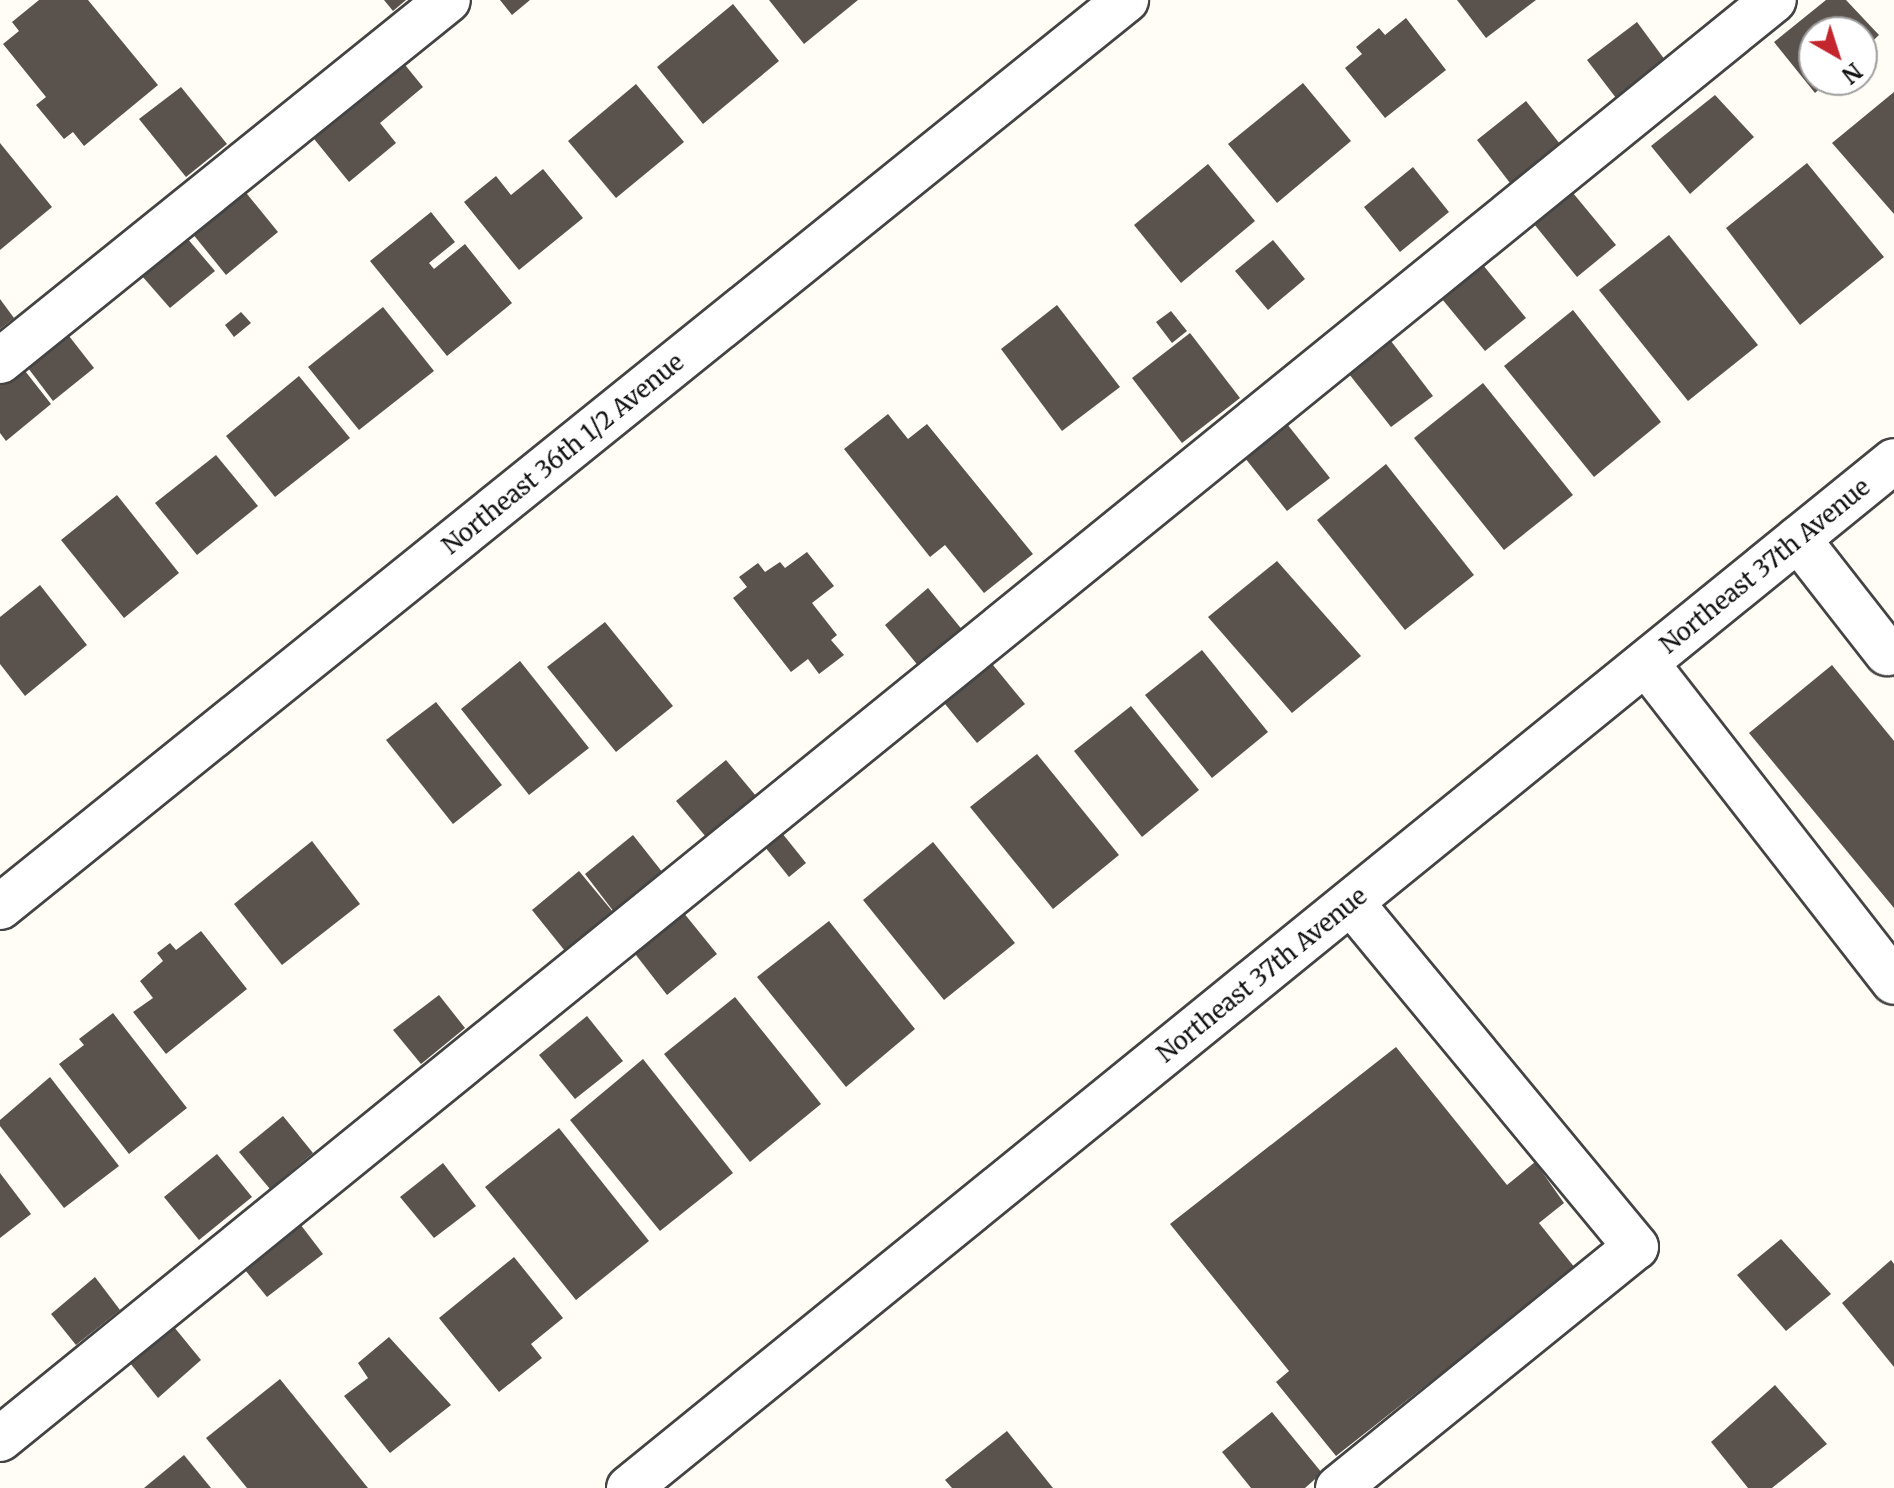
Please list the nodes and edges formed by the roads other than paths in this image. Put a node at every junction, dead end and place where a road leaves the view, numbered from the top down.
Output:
1 (448, 0) edge
2 (1126, 0) edge
3 (1774, 0) edge
4 (0, 361) edge
5 (1894, 461) edge
6 (1798, 539) junction
7 (1887, 653) dead end
8 (1646, 663) junction
9 (1351, 902) junction
10 (0, 907) edge
11 (1894, 982) edge
12 (0, 1439) edge
13 (629, 1488) edge
14 (1338, 1488) edge

1 - 4 street
2 - 10 street, Northeast 36th 1/2 Avenue
3 - 12 street
5 - 6 street, Northeast 37th Avenue
6 - 7 street
6 - 8 street, Northeast 37th Avenue
8 - 9 street, Northeast 37th Avenue
8 - 11 street
9 - 13 street, Northeast 37th Avenue
9 - 14 street

